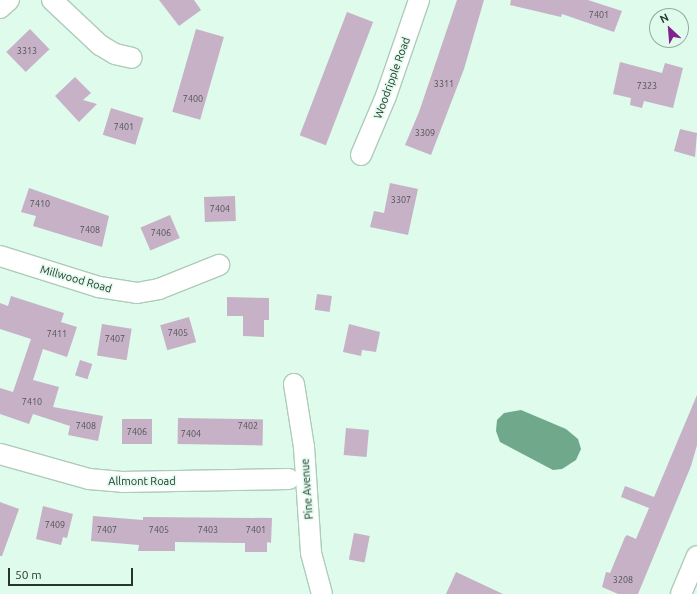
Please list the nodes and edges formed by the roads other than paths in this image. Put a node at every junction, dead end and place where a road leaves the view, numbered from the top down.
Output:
1 (9, 0) edge
2 (52, 0) edge
3 (419, 0) edge
4 (0, 8) edge
5 (132, 58) dead end
6 (362, 155) dead end
7 (0, 256) edge
8 (219, 265) dead end
9 (294, 384) dead end
10 (0, 454) edge
11 (289, 479) dead end
12 (697, 556) edge
13 (322, 594) edge
14 (681, 594) edge

1 - 4 street
2 - 5 street
3 - 6 street, Woodripple Road
7 - 8 street, Millwood Road
9 - 13 street, Pine Avenue
10 - 11 street, Allmont Road
12 - 14 street

